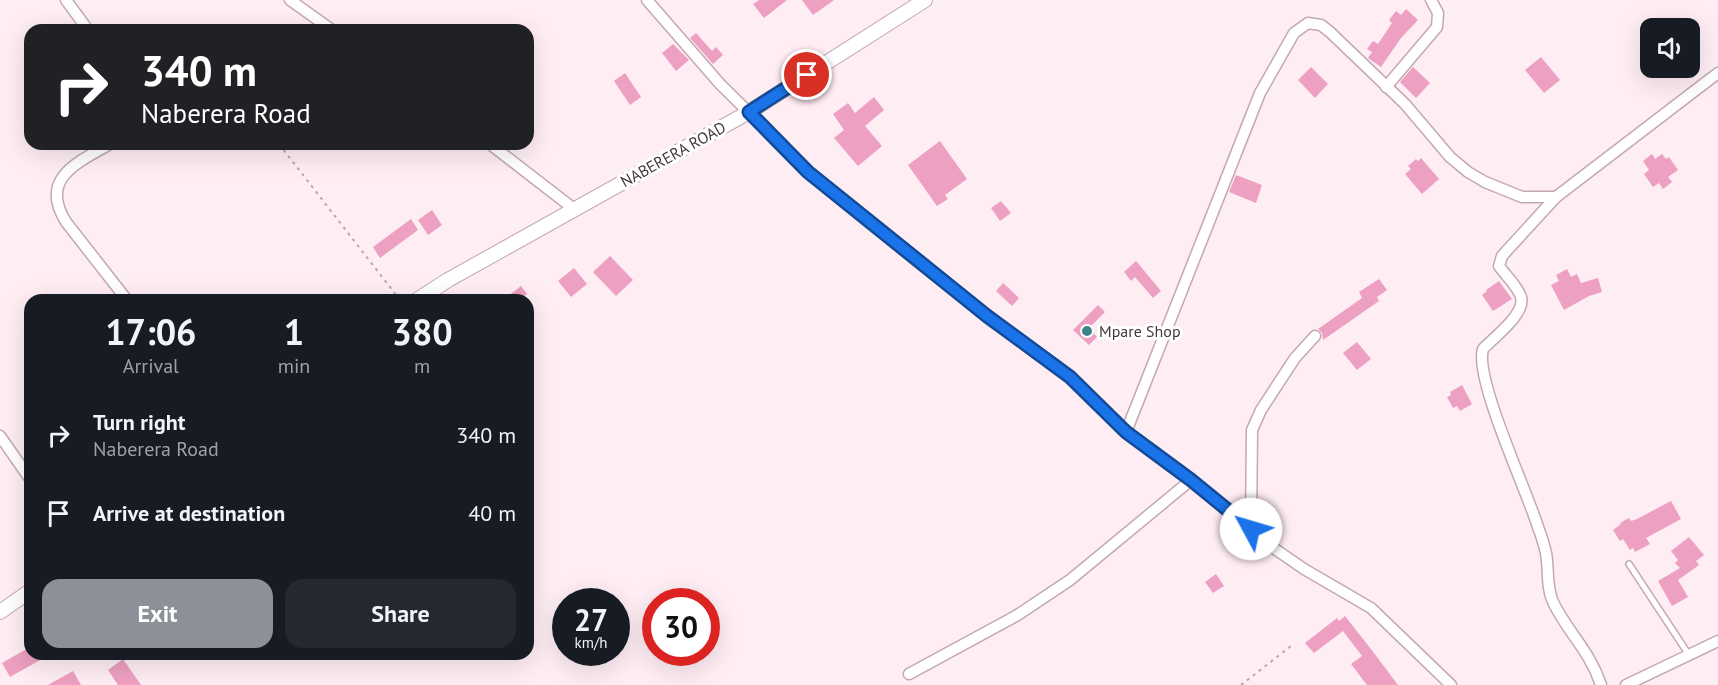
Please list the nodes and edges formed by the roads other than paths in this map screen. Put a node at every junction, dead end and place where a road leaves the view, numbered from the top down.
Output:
1 (66, 0) edge
2 (290, 0) edge
3 (647, 0) edge
4 (925, 0) edge
5 (1431, 0) edge
6 (84, 24) edge
7 (324, 24) edge
8 (1718, 73) edge
9 (1386, 87) junction
10 (749, 112) junction
11 (101, 150) edge
12 (498, 150) edge
13 (1556, 197) junction
14 (574, 208) junction
15 (122, 294) edge
16 (426, 294) edge
17 (1315, 336) dead end
18 (1126, 432) junction
19 (0, 436) edge
20 (24, 470) edge
21 (1191, 480) junction
22 (1251, 529) junction
23 (1629, 564) dead end
24 (24, 595) edge
25 (0, 612) edge
26 (1718, 641) edge
27 (1689, 656) junction
28 (909, 674) dead end
29 (1451, 685) edge
30 (1601, 685) edge
31 (1626, 685) edge

1 - 6 street
2 - 7 street
3 - 10 street
4 - 10 street, NABERERA ROAD
5 - 9 street
8 - 13 street
9 - 13 street
9 - 18 street
10 - 14 street, NABERERA ROAD
10 - 18 street
11 - 15 street
12 - 14 street
13 - 30 street
14 - 16 street, NABERERA ROAD
17 - 22 street
18 - 21 street
19 - 20 street
21 - 22 street
21 - 28 street
22 - 29 street
23 - 27 lane
24 - 25 street
26 - 27 street
27 - 31 street

